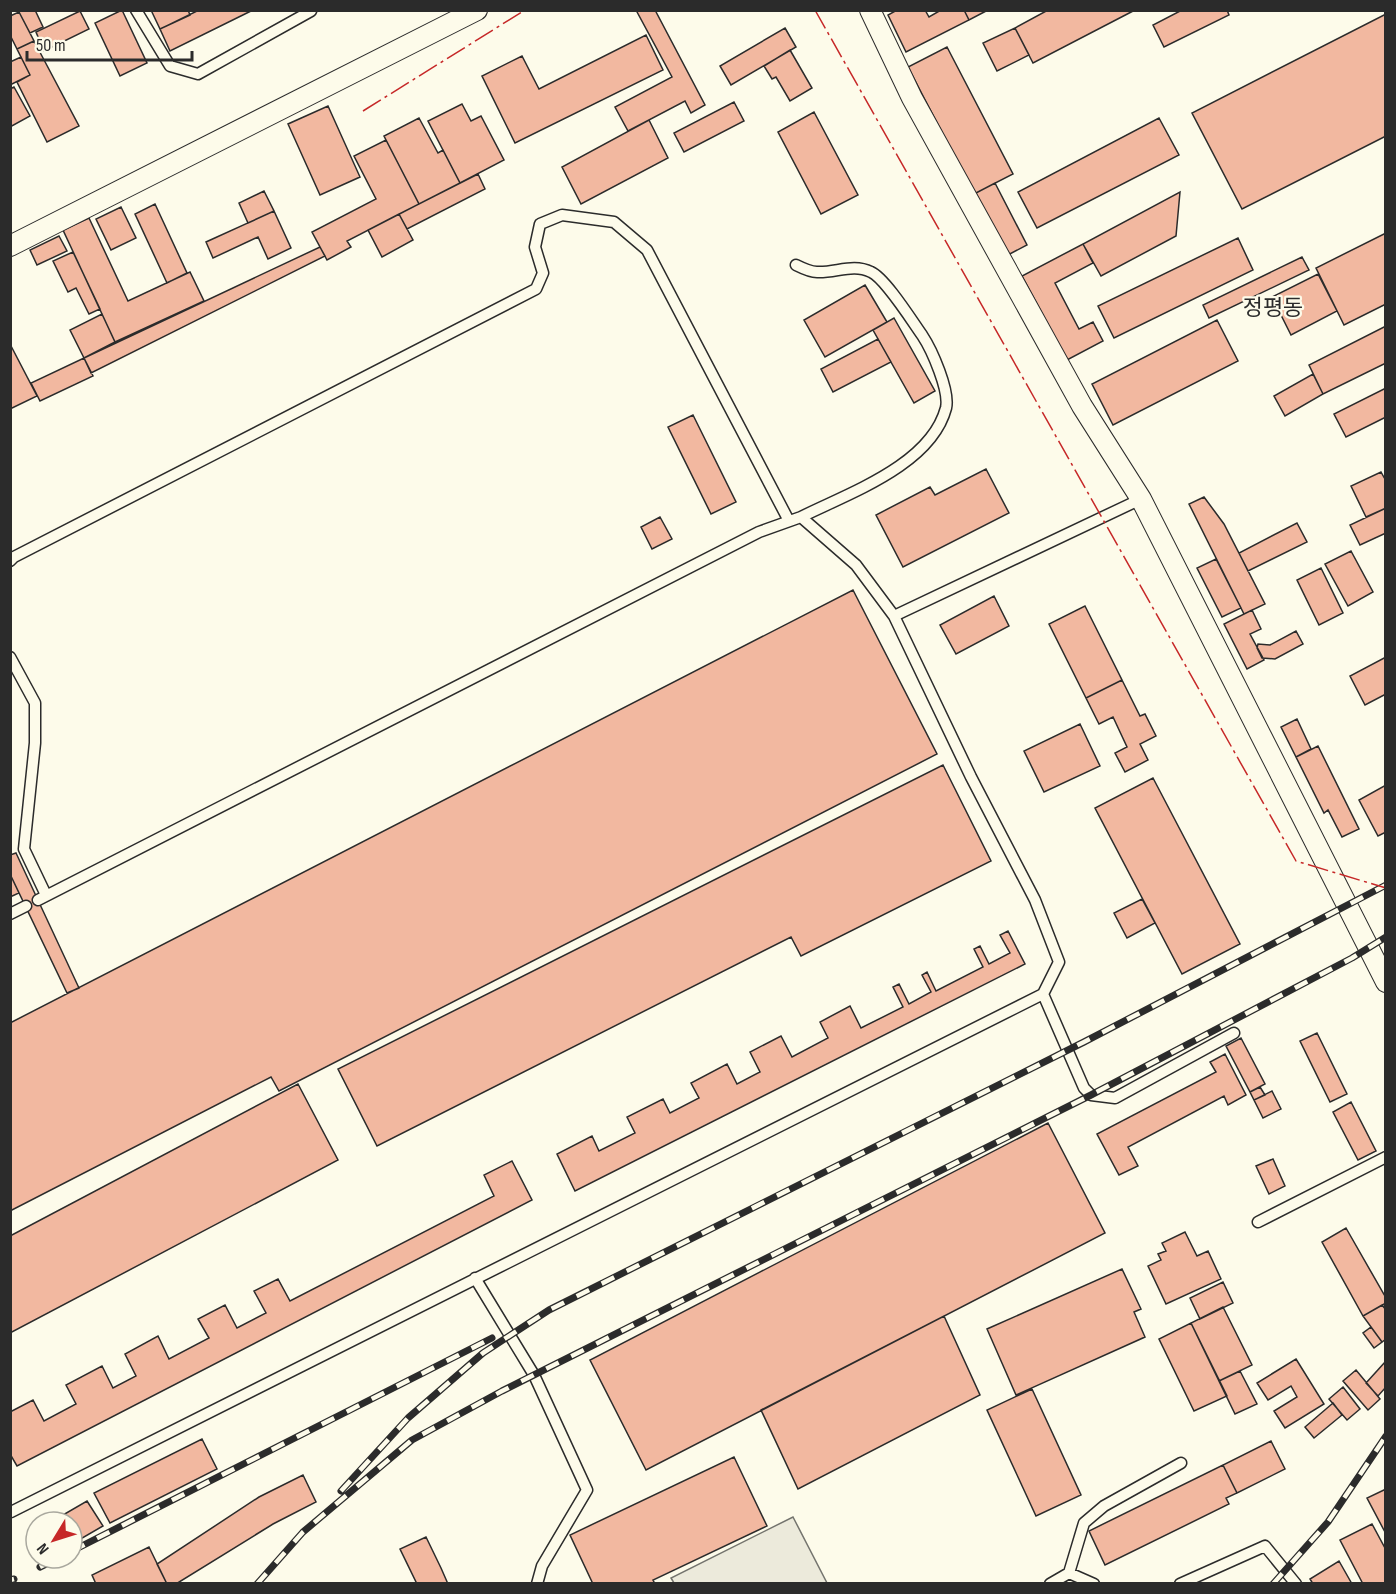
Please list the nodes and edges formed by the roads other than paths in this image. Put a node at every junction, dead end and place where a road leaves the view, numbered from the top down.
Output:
1 (136, 10) edge
2 (477, 10) edge
3 (870, 10) edge
4 (311, 11) edge
5 (10, 246) edge
6 (796, 265) dead end
7 (1141, 499) junction
8 (801, 517) junction
9 (789, 521) junction
10 (10, 561) edge
11 (894, 616) junction
12 (10, 657) edge
13 (26, 906) dead end
14 (10, 914) edge
15 (1386, 982) edge
16 (1042, 994) junction
17 (1234, 1033) dead end
18 (1386, 1156) edge
19 (1258, 1222) dead end
20 (475, 1278) junction
21 (1181, 1462) dead end
22 (11, 1512) edge
23 (1069, 1574) junction
24 (537, 1584) edge
25 (1050, 1584) edge
26 (1094, 1584) edge
27 (1180, 1584) edge
28 (1296, 1584) edge

1 - 4 lane
2 - 5 street
3 - 7 street
6 - 8 lane
7 - 11 lane
7 - 15 street
8 - 9 lane
8 - 11 lane
9 - 10 lane
9 - 12 lane
11 - 16 lane
13 - 14 lane
16 - 17 lane
16 - 20 lane
18 - 19 lane
20 - 22 lane
20 - 24 lane
21 - 23 lane
23 - 25 lane
23 - 26 lane
27 - 28 lane

